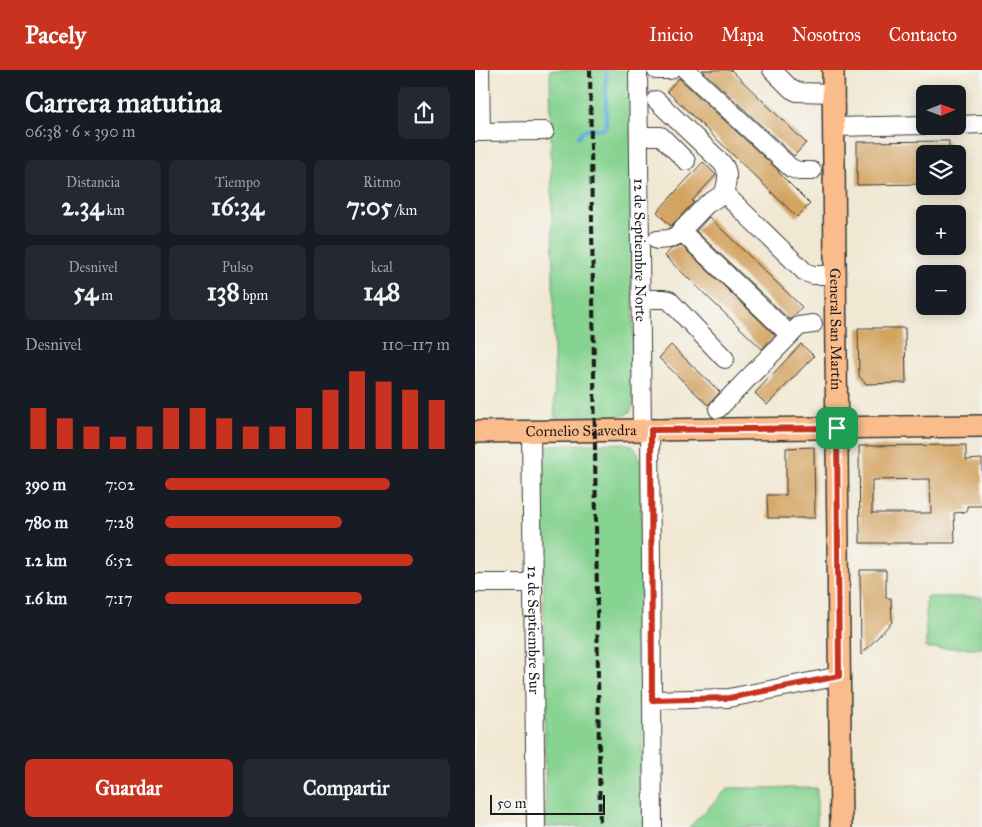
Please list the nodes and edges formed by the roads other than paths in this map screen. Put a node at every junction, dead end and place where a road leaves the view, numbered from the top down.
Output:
1 (480, 70) edge
2 (639, 70) edge
3 (656, 70) edge
4 (670, 70) edge
5 (686, 70) edge
6 (772, 70) edge
7 (833, 70) edge
8 (834, 92) junction
9 (656, 100) dead end
10 (982, 124) edge
11 (916, 125) edge
12 (966, 125) edge
13 (834, 127) junction
14 (545, 131) dead end
15 (478, 132) edge
16 (639, 136) junction
17 (686, 161) dead end
18 (812, 172) dead end
19 (724, 193) junction
20 (681, 231) junction
21 (657, 240) dead end
22 (835, 275) junction
23 (641, 299) junction
24 (813, 324) dead end
25 (790, 335) junction
26 (725, 359) dead end
27 (718, 410) dead end
28 (982, 426) edge
29 (837, 428) junction
30 (646, 431) junction
31 (475, 432) edge
32 (531, 432) junction
33 (533, 583) junction
34 (475, 584) edge
35 (839, 676) junction
36 (652, 700) junction
37 (536, 827) edge
38 (653, 827) edge
39 (841, 827) edge

1 - 15 street
2 - 16 street, 12 de Septiembre Norte
3 - 4 street
5 - 18 street
6 - 8 street
7 - 8 main road, General San Martín
8 - 13 main road, General San Martín
9 - 19 street
10 - 12 street
11 - 13 street
13 - 22 main road, General San Martín
14 - 15 street
16 - 17 street
16 - 23 street, 12 de Septiembre Norte
19 - 20 street
19 - 22 street
20 - 21 street
20 - 25 street
22 - 29 main road, General San Martín
23 - 26 street
23 - 30 street, 12 de Septiembre Norte
24 - 25 street
25 - 27 street
28 - 29 main road, Cornelio Saavedra
29 - 30 main road, Cornelio Saavedra
29 - 35 main road, General San Martín
30 - 32 main road, Cornelio Saavedra
30 - 36 street, 12 de Septiembre Norte
31 - 32 main road, Cornelio Saavedra
32 - 33 street, 12 de Septiembre Sur
33 - 34 street
33 - 37 street, 12 de Septiembre Sur
35 - 36 street
35 - 39 main road, General San Martín
36 - 38 street, 12 de Septiembre Norte

